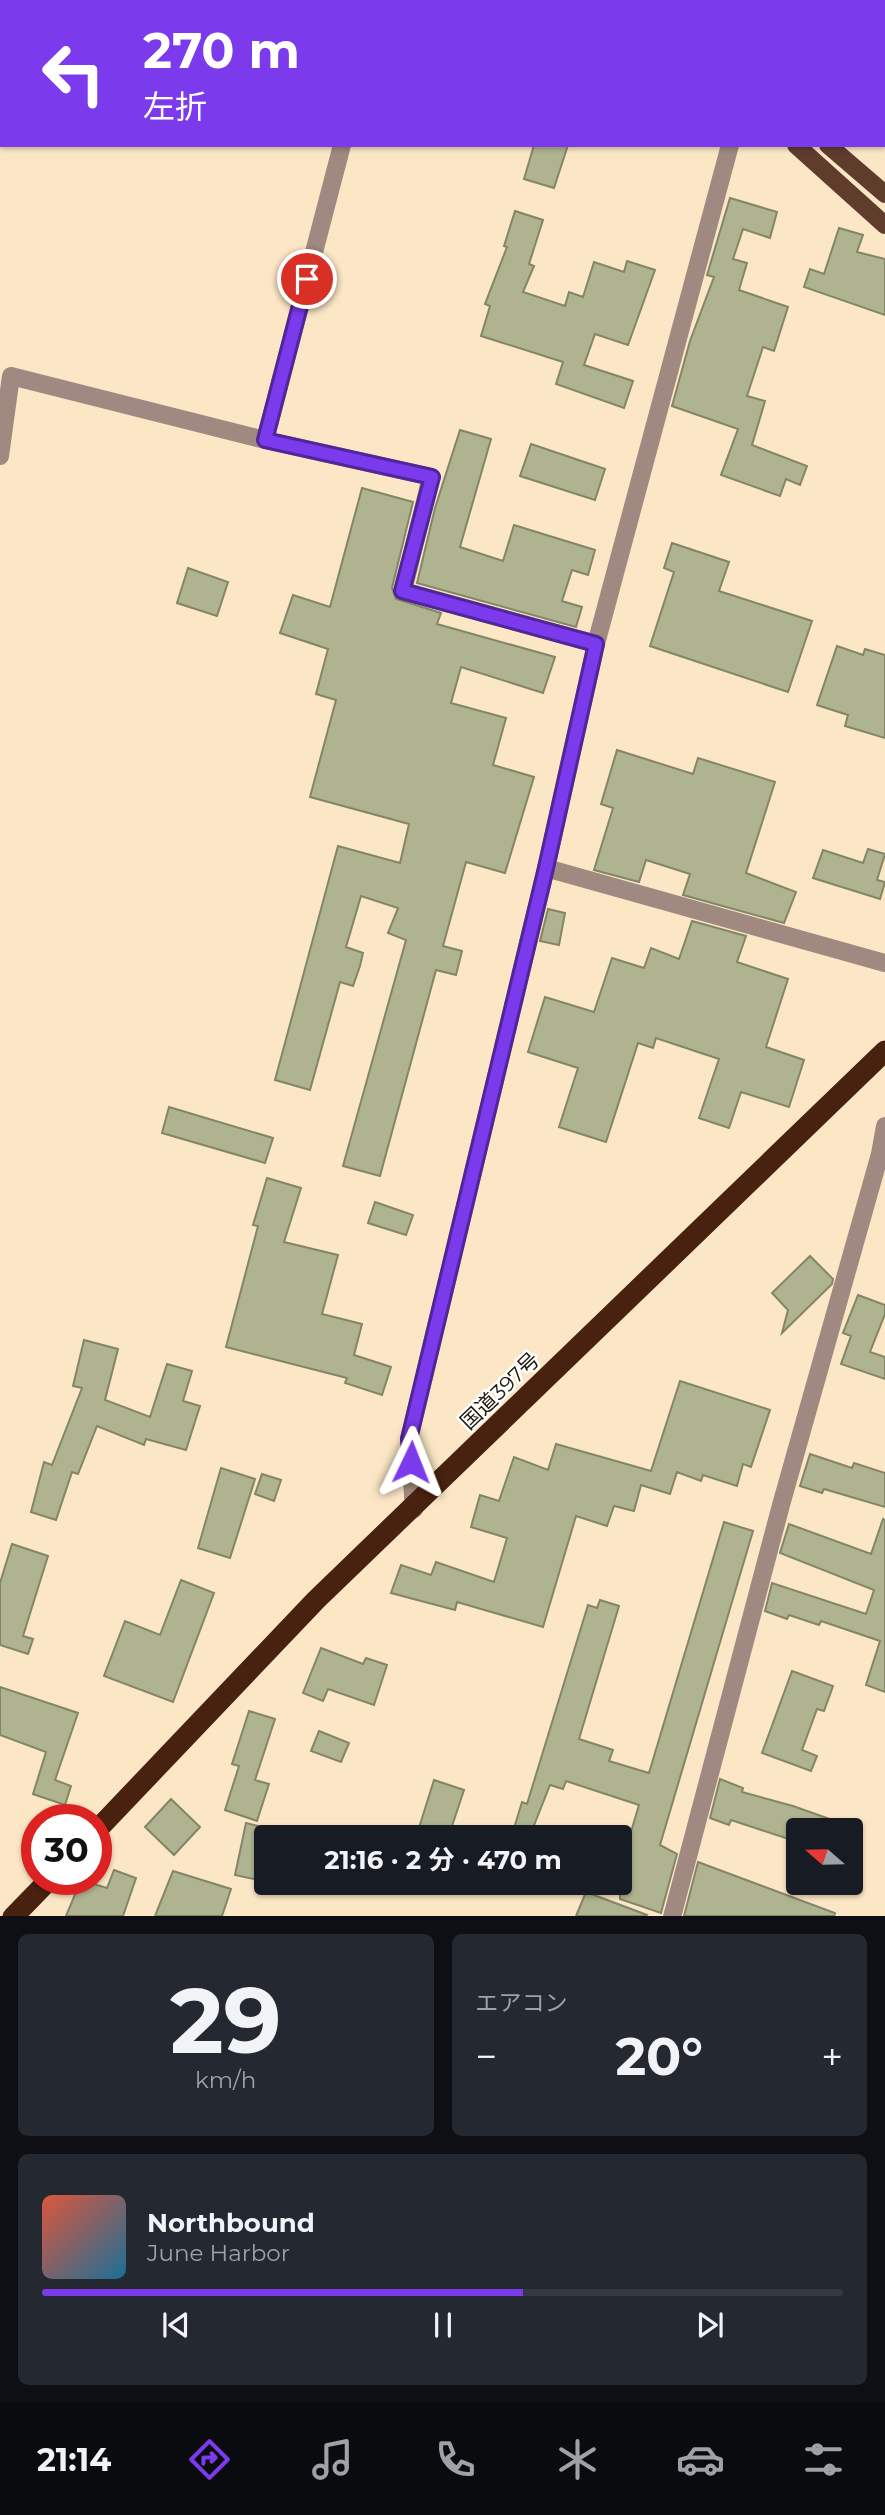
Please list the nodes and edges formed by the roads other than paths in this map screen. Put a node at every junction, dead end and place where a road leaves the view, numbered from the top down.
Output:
1 (341, 147) edge
2 (729, 147) edge
3 (798, 147) edge
4 (830, 147) edge
5 (885, 194) edge
6 (885, 225) edge
7 (265, 440) junction
8 (0, 456) edge
9 (596, 644) junction
10 (546, 868) junction
11 (885, 963) edge
12 (885, 1051) edge
13 (885, 1126) edge
14 (414, 1509) junction
15 (112, 1814) edge
16 (34, 1895) edge
17 (13, 1916) edge
18 (672, 1916) edge

1 - 7 street
2 - 9 street
3 - 6 main road
4 - 5 main road
7 - 8 street
7 - 9 street
9 - 10 street
10 - 11 street
10 - 14 street
12 - 14 highway, 国道397号
13 - 18 street
14 - 15 highway, 国道397号
16 - 17 highway

